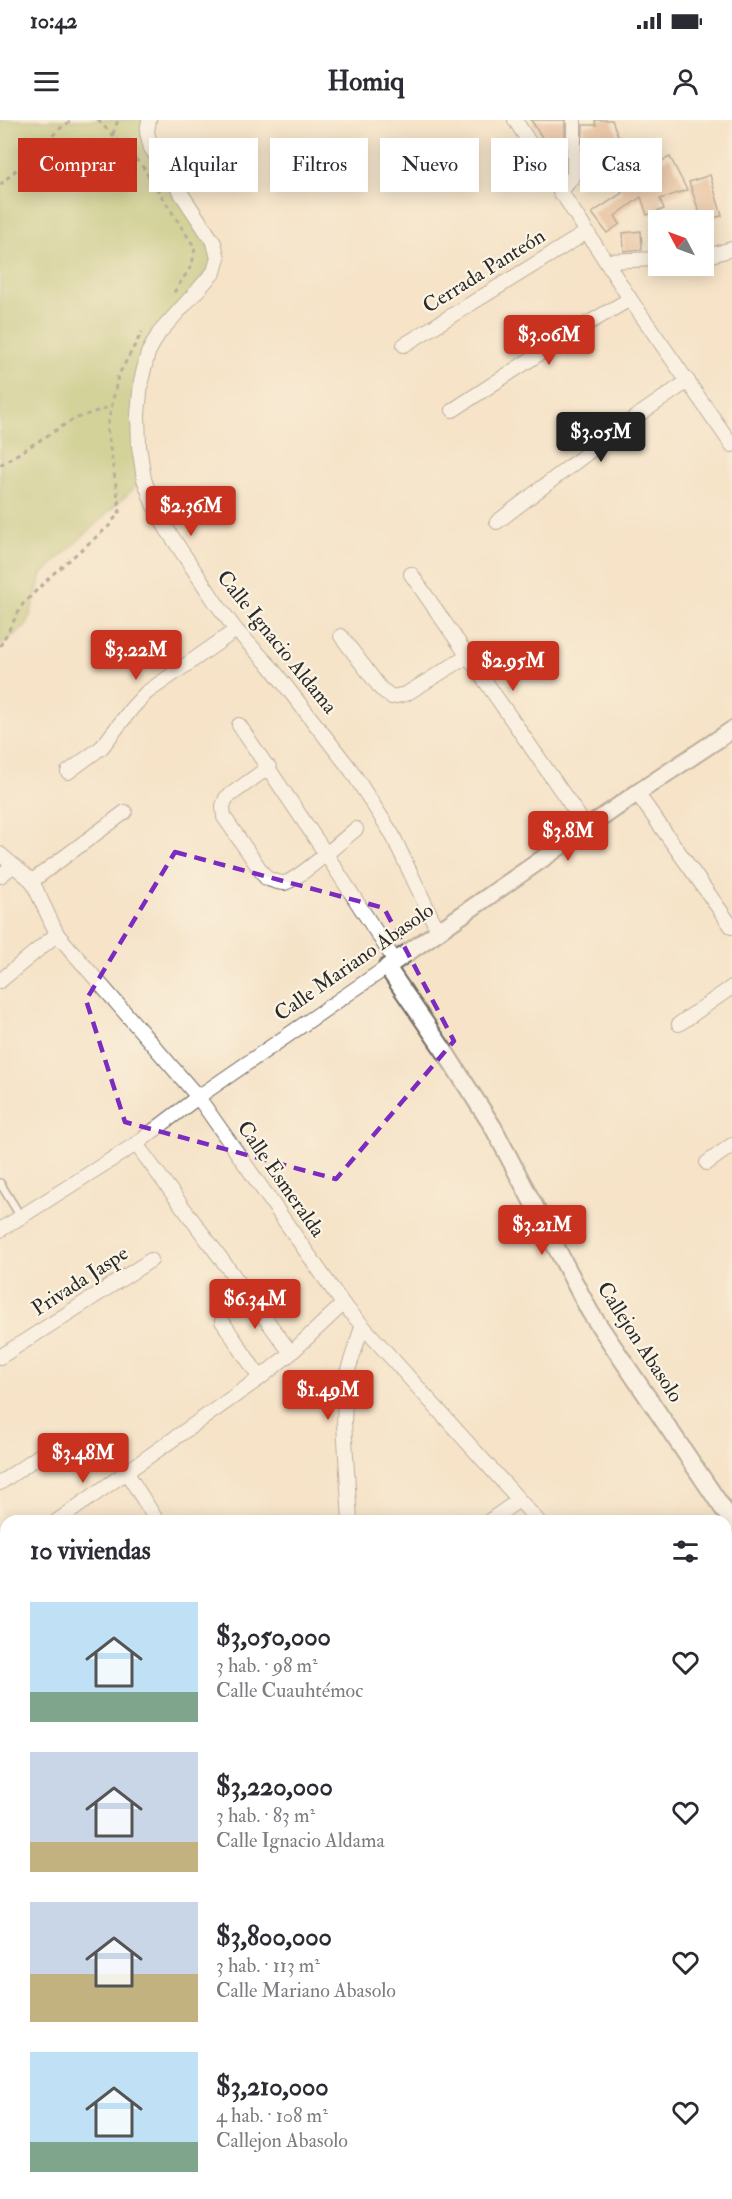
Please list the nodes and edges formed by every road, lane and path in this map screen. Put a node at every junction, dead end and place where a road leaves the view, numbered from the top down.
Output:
1 (74, 120) edge
2 (98, 120) edge
3 (118, 120) edge
4 (149, 120) edge
5 (515, 120) edge
6 (574, 120) edge
7 (113, 134) junction
8 (0, 184) edge
9 (560, 193) junction
10 (587, 232) junction
11 (732, 249) edge
12 (714, 255) edge
13 (648, 259) edge
14 (606, 261) junction
15 (171, 298) dead end
16 (630, 299) junction
17 (146, 328) dead end
18 (404, 345) dead end
19 (688, 381) junction
20 (112, 406) junction
21 (453, 410) dead end
22 (732, 445) edge
23 (0, 465) edge
24 (497, 522) dead end
25 (411, 574) dead end
26 (236, 630) junction
27 (342, 636) dead end
28 (0, 646) edge
29 (468, 656) junction
30 (239, 725) dead end
31 (732, 730) edge
32 (269, 767) junction
33 (68, 772) dead end
34 (637, 793) junction
35 (125, 812) dead end
36 (587, 828) junction
37 (356, 829) dead end
38 (0, 854) edge
39 (326, 854) junction
40 (13, 866) junction
41 (0, 876) edge
42 (32, 881) junction
43 (732, 927) edge
44 (438, 931) junction
45 (57, 934) junction
46 (391, 964) junction
47 (0, 981) edge
48 (732, 987) edge
49 (679, 1024) dead end
50 (198, 1097) junction
51 (136, 1144) junction
52 (732, 1145) edge
53 (707, 1163) dead end
54 (0, 1183) edge
55 (21, 1217) junction
56 (0, 1230) edge
57 (152, 1260) dead end
58 (343, 1304) junction
59 (222, 1321) dead end
60 (362, 1327) junction
61 (291, 1353) junction
62 (0, 1357) edge
63 (260, 1378) junction
64 (46, 1451) dead end
65 (127, 1473) junction
66 (0, 1482) edge
67 (519, 1500) junction
68 (66, 1515) edge
69 (153, 1515) edge
70 (350, 1515) edge
71 (498, 1515) edge
72 (533, 1515) edge
73 (727, 1515) edge

1 - 8 path
2 - 7 path
3 - 7 path
4 - 26 street, Calle Ignacio Aldama
5 - 9 street
6 - 9 street
7 - 15 path
9 - 10 street
10 - 14 street
10 - 18 street, Cerrada Panteón
11 - 12 street
13 - 14 street
14 - 16 street
16 - 19 street
16 - 21 street
17 - 20 path
19 - 22 street
19 - 24 street
20 - 23 path
20 - 28 path
25 - 29 street
26 - 33 street
26 - 44 street, Calle Ignacio Aldama
27 - 29 street
29 - 36 street
30 - 32 street
31 - 34 street, Calle Mariano Abasolo
32 - 39 street
32 - 39 street
34 - 36 street, Calle Mariano Abasolo
34 - 43 street
35 - 42 street
36 - 44 street, Calle Mariano Abasolo
37 - 39 street
38 - 40 street, Calle Esmeralda
39 - 46 street
40 - 41 street
40 - 42 street, Calle Esmeralda
42 - 45 street, Calle Esmeralda
44 - 46 street, Calle Mariano Abasolo
45 - 47 street
45 - 50 street, Calle Esmeralda
46 - 50 street, Calle Mariano Abasolo
46 - 73 street, Callejon Abasolo
48 - 49 street
50 - 51 street, Calle Mariano Abasolo
50 - 58 street, Calle Esmeralda
51 - 55 street, Calle Mariano Abasolo
51 - 61 street
52 - 53 street
54 - 55 lane
55 - 56 street, Calle Mariano Abasolo
57 - 62 street, Privada Jaspe
58 - 60 street, Calle Esmeralda
58 - 61 street
59 - 63 street
60 - 67 street, Calle Esmeralda
60 - 70 street
61 - 63 street
63 - 65 street
64 - 66 street
65 - 68 street
65 - 69 street
67 - 71 street
67 - 72 street, Calle Esmeralda

